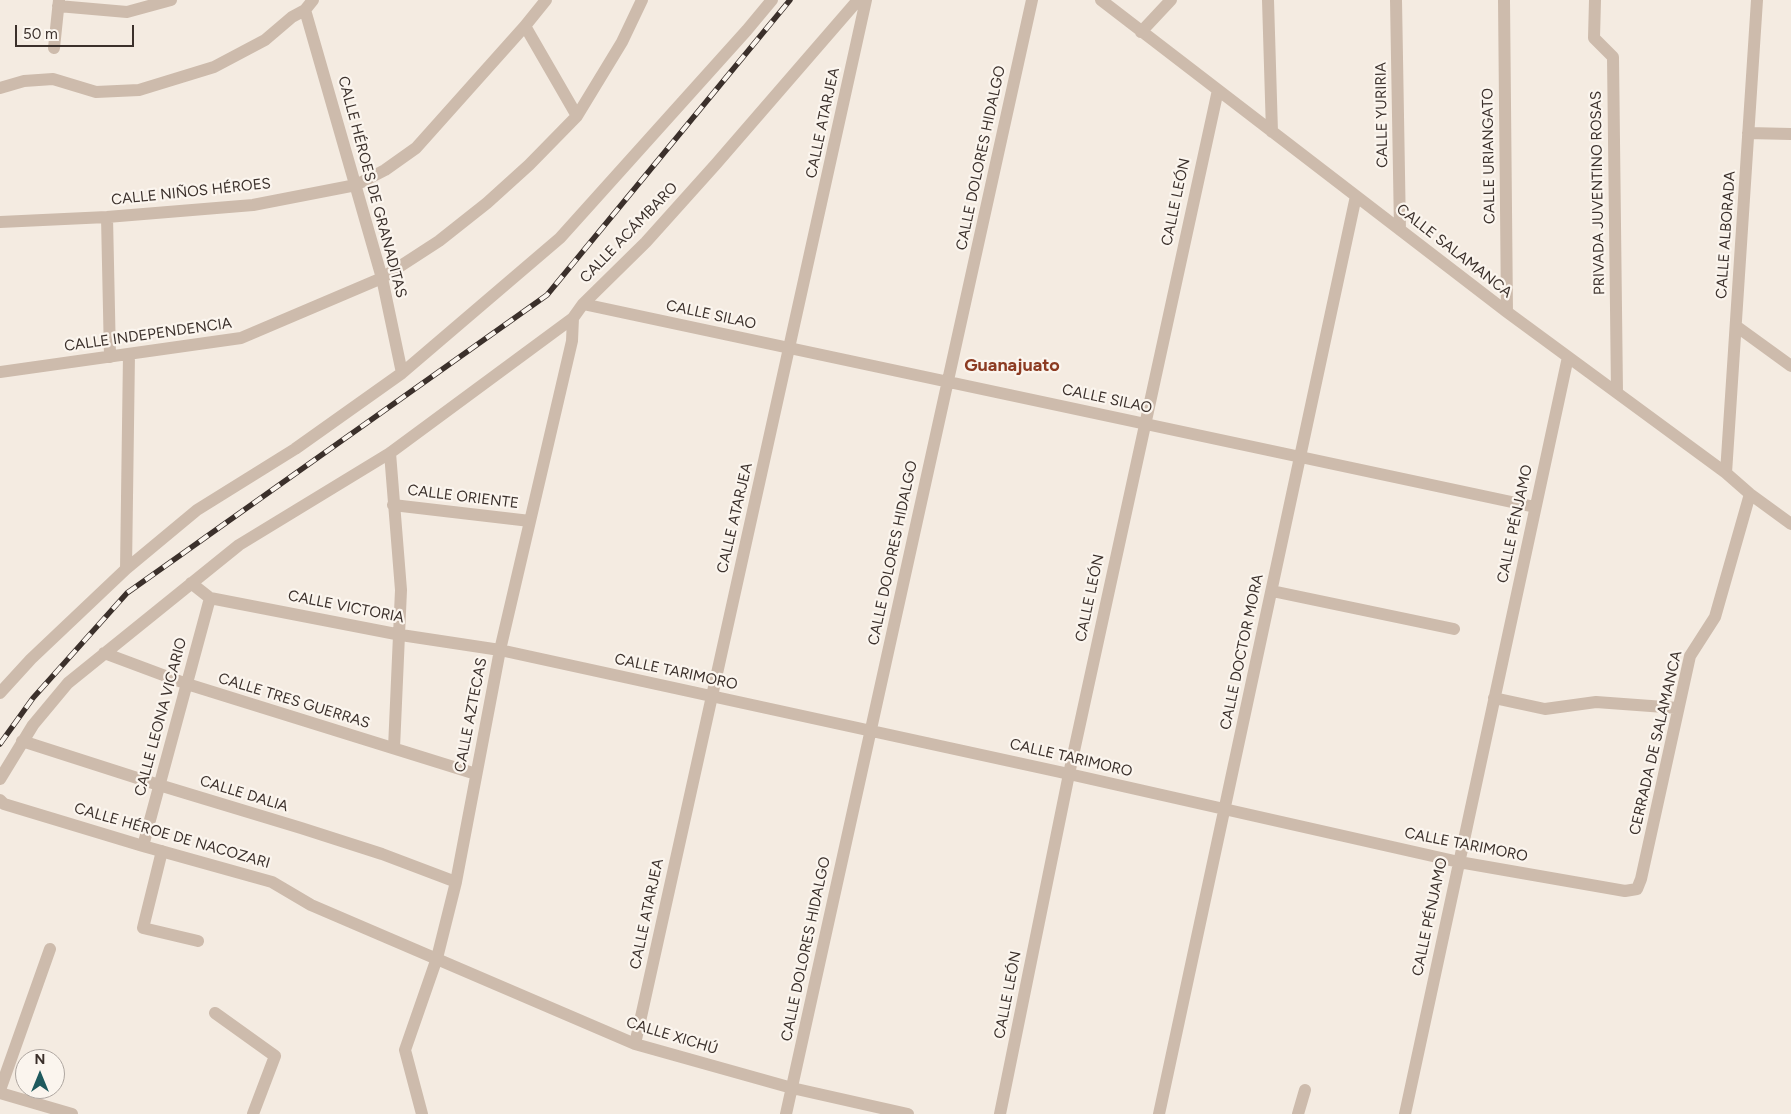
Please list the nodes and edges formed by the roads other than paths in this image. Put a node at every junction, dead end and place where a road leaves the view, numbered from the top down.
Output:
1 (171, 0) edge
2 (546, 0) edge
3 (642, 0) edge
4 (772, 0) edge
5 (858, 0) edge
6 (866, 0) edge
7 (1032, 0) edge
8 (1101, 0) edge
9 (1171, 0) edge
10 (1268, 0) edge
11 (1396, 0) edge
12 (1504, 0) edge
13 (1595, 0) edge
14 (1757, 0) edge
15 (59, 3) edge
16 (309, 5) edge
17 (525, 26) junction
18 (1141, 32) junction
19 (54, 48) dead end
20 (0, 88) edge
21 (1218, 90) junction
22 (577, 116) junction
23 (1272, 132) junction
24 (1748, 133) junction
25 (1791, 134) edge
26 (356, 185) junction
27 (1356, 196) junction
28 (107, 217) junction
29 (0, 222) edge
30 (1400, 230) junction
31 (382, 278) junction
32 (583, 304) junction
33 (1508, 312) junction
34 (573, 318) junction
35 (1736, 326) junction
36 (789, 348) junction
37 (129, 354) junction
38 (110, 357) junction
39 (1568, 357) junction
40 (1791, 366) edge
41 (0, 372) edge
42 (402, 373) junction
43 (948, 382) junction
44 (1617, 393) junction
45 (1145, 424) junction
46 (390, 453) junction
47 (1300, 457) junction
48 (1726, 473) junction
49 (1750, 494) junction
50 (393, 505) junction
51 (1535, 508) junction
52 (530, 522) junction
53 (1791, 524) edge
54 (126, 569) junction
55 (191, 583) junction
56 (1272, 591) junction
57 (210, 598) junction
58 (1454, 629) dead end
59 (401, 634) junction
60 (500, 650) junction
61 (104, 653) junction
62 (187, 684) junction
63 (0, 693) edge
64 (712, 696) junction
65 (1494, 698) junction
66 (1678, 708) junction
67 (871, 730) junction
68 (22, 741) junction
69 (394, 748) junction
70 (476, 774) junction
71 (1069, 774) junction
72 (0, 779) edge
73 (160, 785) junction
74 (2, 802) edge
75 (1224, 809) junction
76 (143, 846) junction
77 (162, 851) junction
78 (1459, 862) junction
79 (456, 882) junction
80 (1637, 889) joint
81 (198, 941) dead end
82 (50, 949) dead end
83 (437, 958) junction
84 (215, 1013) dead end
85 (635, 1044) junction
86 (792, 1088) junction
87 (1305, 1090) dead end
88 (0, 1092) edge
89 (72, 1114) edge
90 (253, 1114) edge
91 (422, 1114) edge
92 (786, 1114) edge
93 (908, 1114) edge
94 (1000, 1114) edge
95 (1158, 1114) edge
96 (1298, 1114) edge
97 (1405, 1114) edge

1 - 15 street
2 - 17 street, CALLE NIÑOS HÉROES
3 - 22 street, CALLE INDEPENDENCIA
4 - 42 street
5 - 32 street, CALLE ACÁMBARO
6 - 36 street, CALLE ATARJEA
7 - 43 street, CALLE DOLORES HIDALGO
8 - 18 street, CALLE SALAMANCA
9 - 18 street
10 - 23 street
11 - 30 street, CALLE YURIRIA
12 - 33 street, CALLE URIANGATO
13 - 44 street, PRIVADA JUVENTINO ROSAS
14 - 24 street, CALLE ALBORADA
15 - 19 street
16 - 20 street
16 - 26 street, CALLE HÉROES DE GRANADITAS
17 - 22 street
17 - 26 street, CALLE NIÑOS HÉROES
18 - 21 street, CALLE SALAMANCA
21 - 23 street, CALLE SALAMANCA
21 - 45 street, CALLE LEÓN
22 - 31 street, CALLE INDEPENDENCIA
23 - 27 street, CALLE SALAMANCA
24 - 25 street
24 - 35 street, CALLE ALBORADA
26 - 28 street, CALLE NIÑOS HÉROES
26 - 31 street, CALLE HÉROES DE GRANADITAS
27 - 30 street, CALLE SALAMANCA
27 - 47 street, CALLE DOCTOR MORA
28 - 29 street, CALLE NIÑOS HÉROES
28 - 38 street
30 - 33 street, CALLE SALAMANCA
31 - 37 street, CALLE INDEPENDENCIA
31 - 42 street, CALLE HÉROES DE GRANADITAS
32 - 34 street, CALLE ACÁMBARO
32 - 36 street, CALLE SILAO
33 - 39 street, CALLE SALAMANCA
34 - 46 street, CALLE ACÁMBARO
34 - 52 street, CALLE AZTECAS
35 - 40 street
35 - 48 street, CALLE ALBORADA
36 - 43 street, CALLE SILAO
36 - 64 street, CALLE ATARJEA
37 - 38 street, CALLE INDEPENDENCIA
37 - 54 street
38 - 41 street, CALLE INDEPENDENCIA
39 - 44 street, CALLE SALAMANCA
39 - 51 street, CALLE PÉNJAMO
42 - 54 street
43 - 45 street, CALLE SILAO
43 - 67 street, CALLE DOLORES HIDALGO
44 - 48 street, CALLE SALAMANCA
45 - 47 street, CALLE SILAO
45 - 71 street, CALLE LEÓN
46 - 50 street
46 - 55 street, CALLE ACÁMBARO
47 - 51 street, CALLE SILAO
47 - 56 street, CALLE DOCTOR MORA
48 - 49 street, CALLE SALAMANCA
49 - 53 street, CALLE SALAMANCA
49 - 66 street, CERRADA DE SALAMANCA
50 - 52 street, CALLE ORIENTE
50 - 59 street
51 - 65 street, CALLE PÉNJAMO
52 - 60 street, CALLE AZTECAS
54 - 63 street
55 - 57 street, CALLE VICTORIA
55 - 61 street, CALLE ACÁMBARO
56 - 58 street
56 - 75 street, CALLE DOCTOR MORA
57 - 59 street, CALLE VICTORIA
57 - 62 street, CALLE LEONA VICARIO
59 - 60 street, CALLE VICTORIA
59 - 69 street
60 - 64 street, CALLE TARIMORO
60 - 70 street, CALLE AZTECAS
61 - 62 street, CALLE TRES GUERRAS
61 - 68 street, CALLE ACÁMBARO
62 - 69 street, CALLE TRES GUERRAS
62 - 73 street, CALLE LEONA VICARIO
64 - 67 street, CALLE TARIMORO
64 - 85 street, CALLE ATARJEA
65 - 66 street
65 - 78 street, CALLE PÉNJAMO
66 - 80 street, CERRADA DE SALAMANCA
67 - 71 street, CALLE TARIMORO
67 - 86 street, CALLE DOLORES HIDALGO
68 - 72 street, CALLE ACÁMBARO
68 - 73 street, CALLE DALIA
69 - 70 street, CALLE TRES GUERRAS
70 - 79 street, CALLE AZTECAS
71 - 75 street, CALLE TARIMORO
71 - 94 street, CALLE LEÓN
73 - 76 street, CALLE LEONA VICARIO
73 - 79 street, CALLE DALIA
74 - 76 street, CALLE HÉROE DE NACOZARI
75 - 78 street, CALLE TARIMORO
75 - 95 street, CALLE DOCTOR MORA
76 - 77 street, CALLE HÉROE DE NACOZARI
77 - 81 street
77 - 83 street, CALLE HÉROE DE NACOZARI
78 - 80 street, CALLE TARIMORO
78 - 97 street, CALLE PÉNJAMO
79 - 83 street, CALLE AZTECAS
82 - 88 street
83 - 85 street, CALLE XICHÚ
83 - 91 street, CALLE AZTECAS
84 - 90 street
85 - 86 street, CALLE XICHÚ
86 - 92 street, CALLE DOLORES HIDALGO
86 - 93 street, CALLE XICHÚ
87 - 96 street
88 - 89 street

